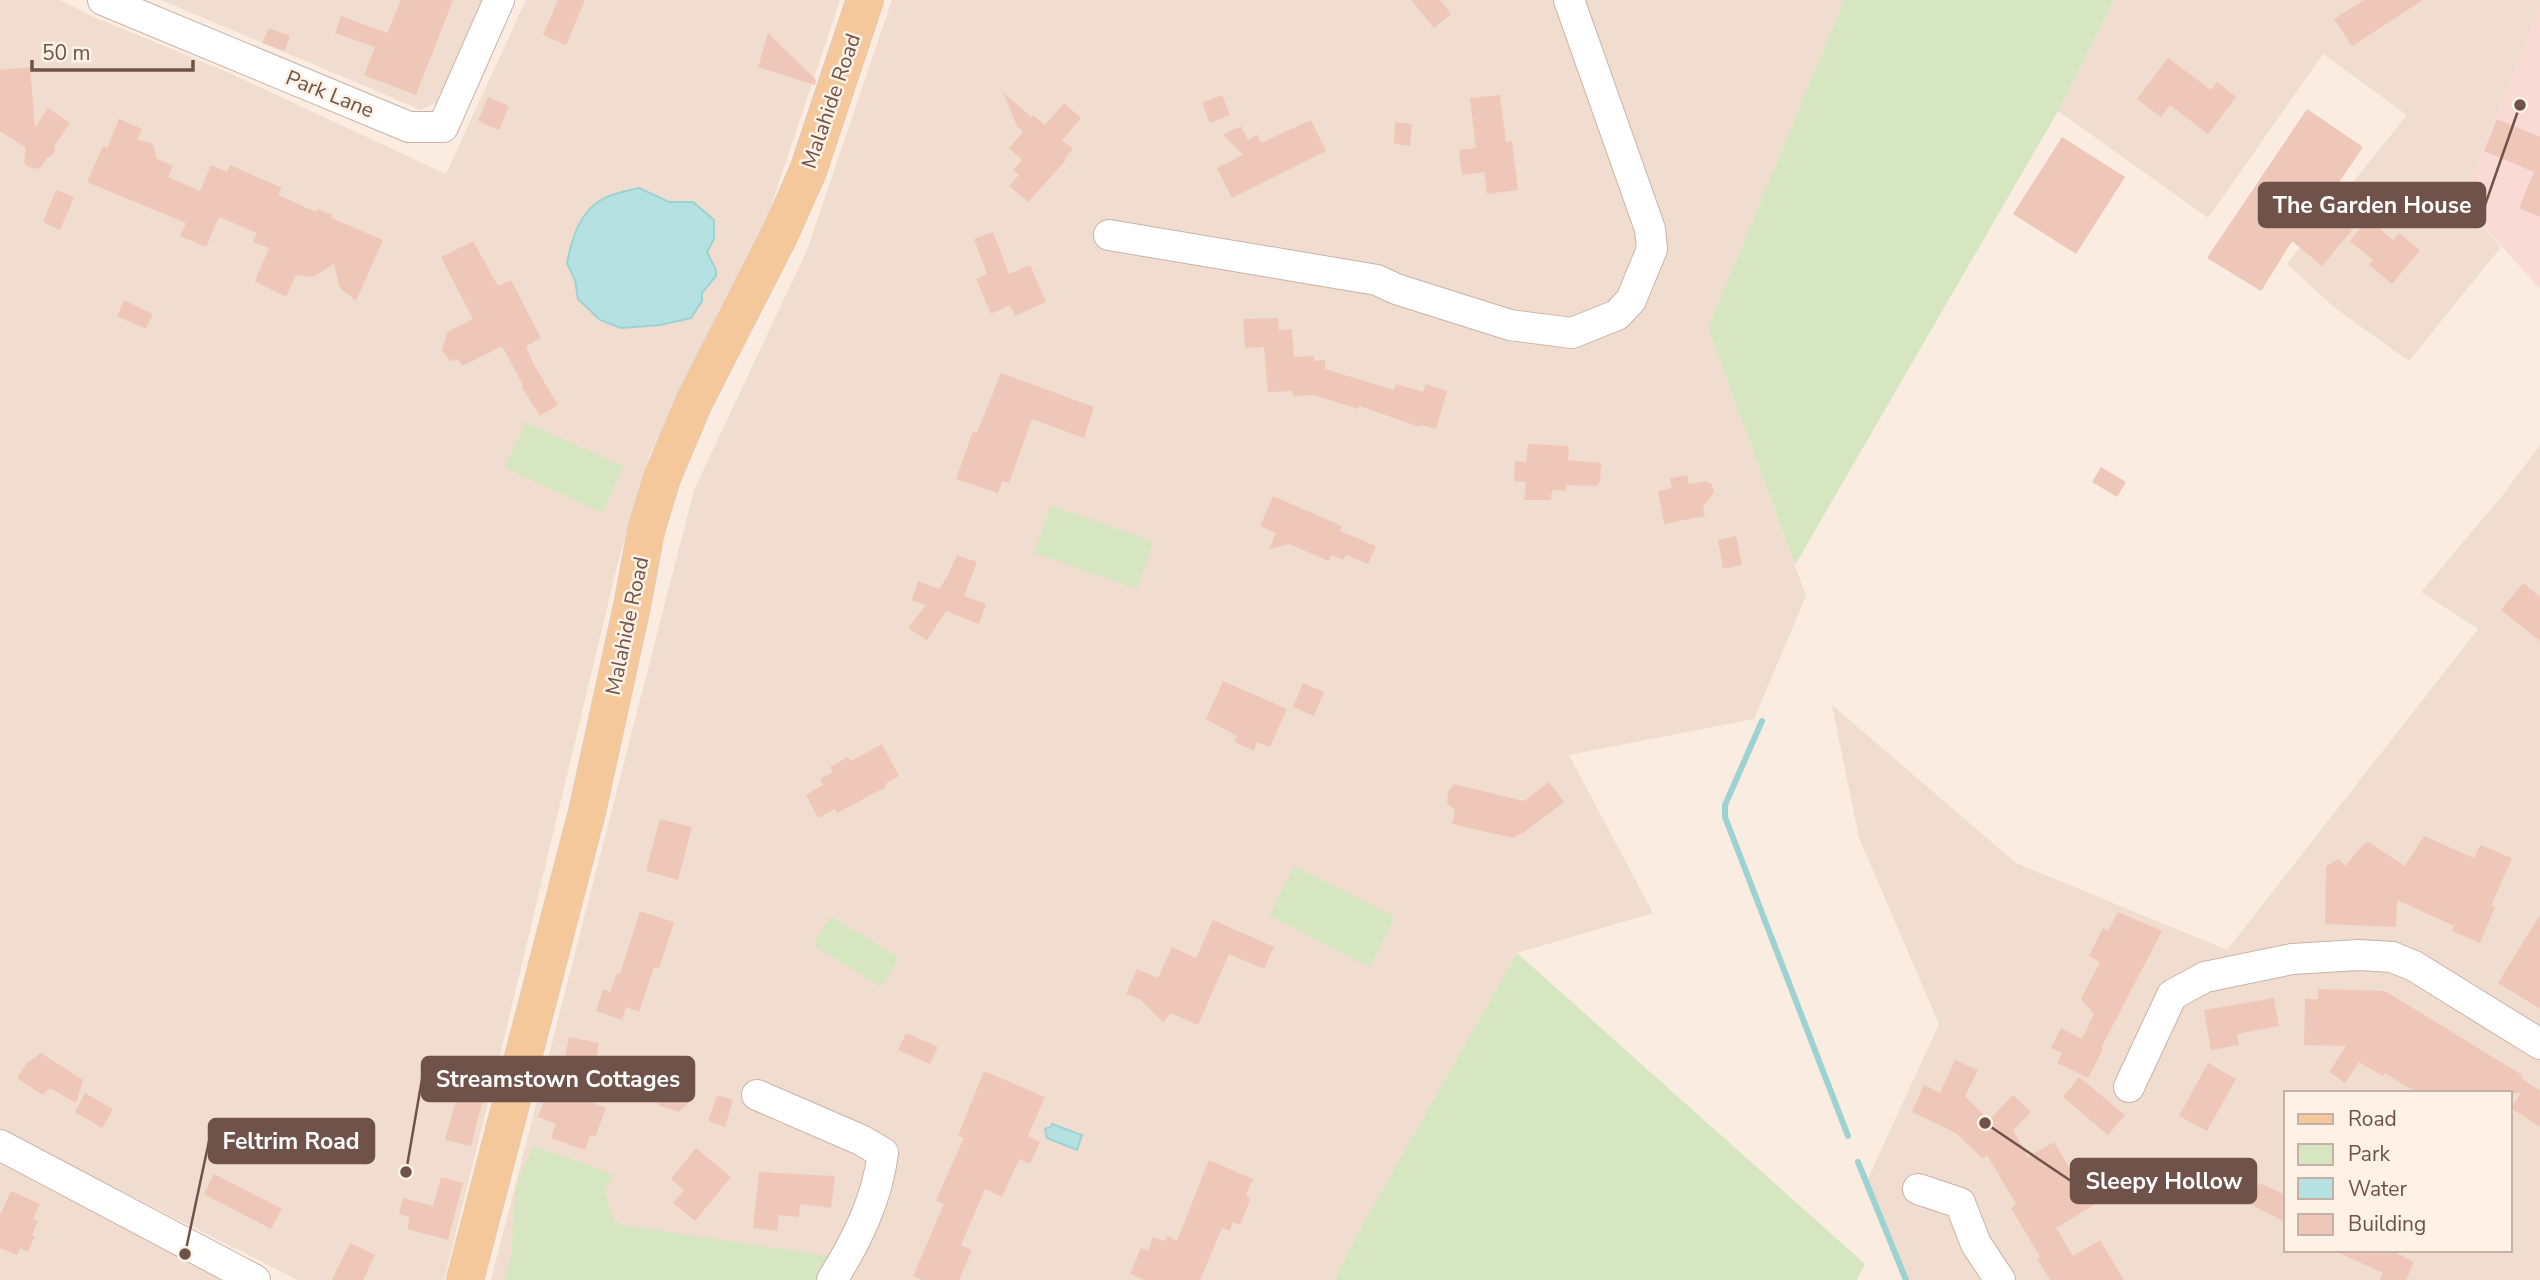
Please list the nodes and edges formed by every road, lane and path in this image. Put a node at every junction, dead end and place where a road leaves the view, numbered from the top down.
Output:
1 (103, 0) edge
2 (499, 0) edge
3 (865, 0) edge
4 (1569, 0) edge
5 (1109, 235) dead end
6 (2540, 1044) edge
7 (2129, 1087) dead end
8 (757, 1095) dead end
9 (0, 1145) edge
10 (1918, 1189) dead end
11 (255, 1280) edge
12 (465, 1280) edge
13 (832, 1280) edge
14 (2000, 1280) edge

1 - 2 street, Park Lane
3 - 12 main road, Malahide Road
4 - 5 street
6 - 7 street
8 - 13 street
9 - 11 street
10 - 14 street

